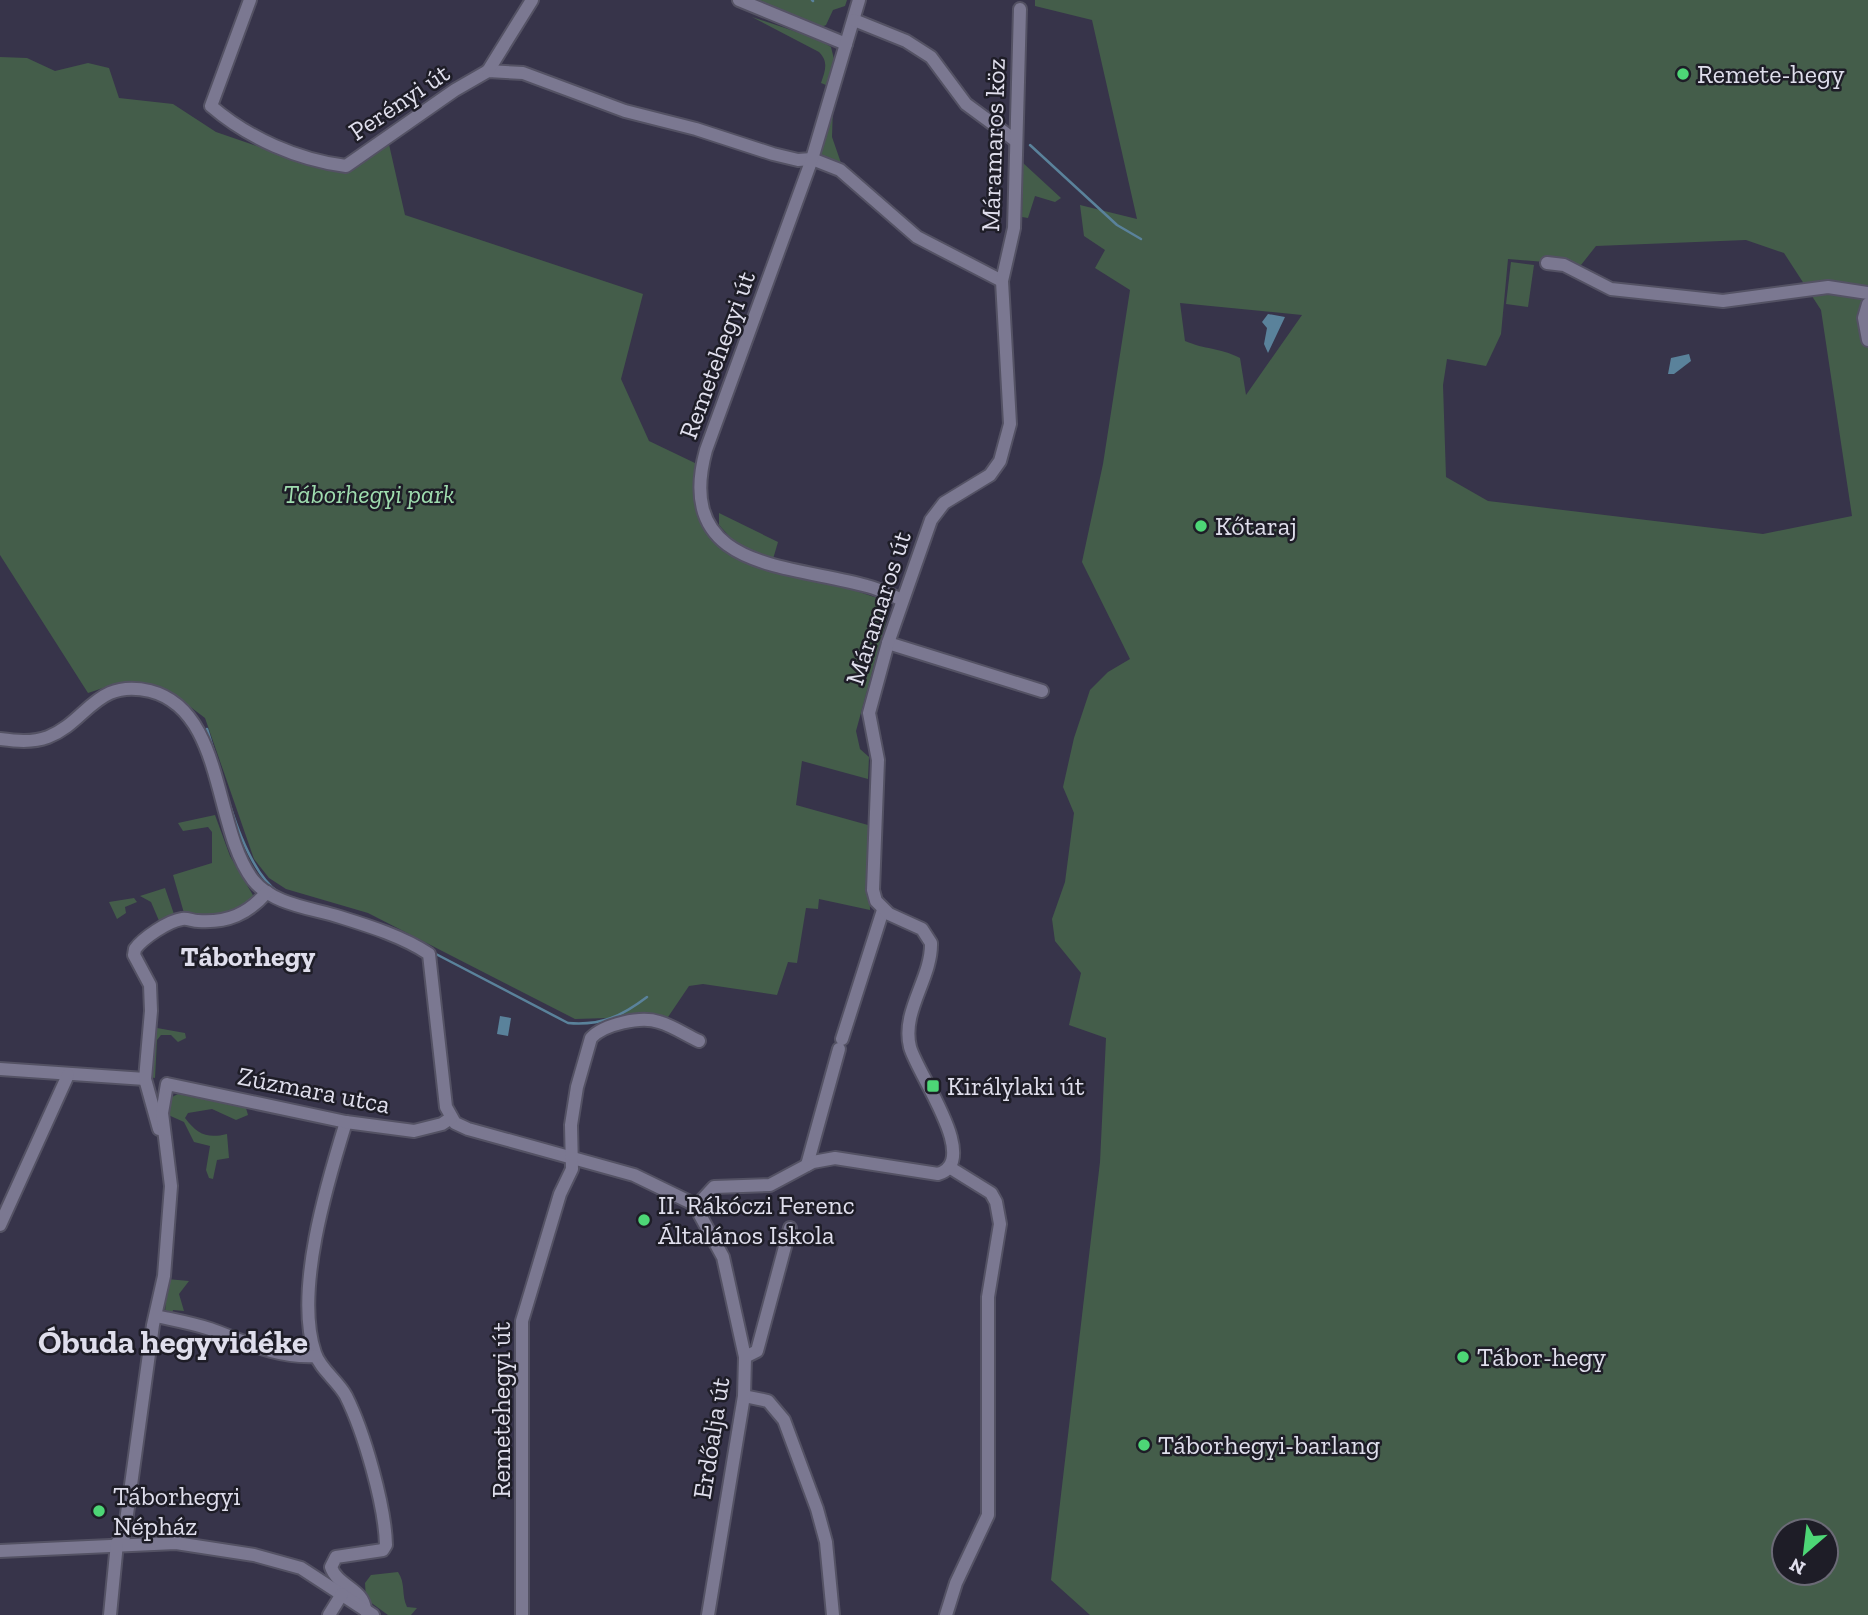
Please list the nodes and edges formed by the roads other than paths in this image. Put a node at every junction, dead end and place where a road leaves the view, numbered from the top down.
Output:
1 (250, 0) edge
2 (531, 0) edge
3 (739, 0) edge
4 (871, 0) edge
5 (1020, 9) dead end
6 (857, 10) edge
7 (846, 44) junction
8 (488, 71) junction
9 (1016, 141) junction
10 (812, 159) junction
11 (1547, 263) dead end
12 (1002, 281) junction
13 (1868, 293) edge
14 (1868, 304) edge
15 (1868, 340) edge
16 (902, 600) junction
17 (888, 643) junction
18 (1042, 691) dead end
19 (0, 738) edge
20 (267, 892) junction
21 (883, 910) junction
22 (699, 1041) dead end
23 (0, 1069) edge
24 (68, 1075) junction
25 (145, 1079) junction
26 (451, 1118) junction
27 (346, 1122) junction
28 (163, 1139) junction
29 (572, 1156) junction
30 (807, 1165) junction
31 (949, 1167) junction
32 (700, 1206) junction
33 (0, 1225) edge
34 (790, 1228) dead end
35 (156, 1316) junction
36 (315, 1356) junction
37 (745, 1357) junction
38 (744, 1396) junction
39 (120, 1543) junction
40 (0, 1551) edge
41 (342, 1594) junction
42 (369, 1612) edge
43 (110, 1615) edge
44 (328, 1615) edge
45 (522, 1615) edge
46 (708, 1615) edge
47 (833, 1615) edge
48 (946, 1615) edge

1 - 8 street, Perényi út
2 - 8 street, Perényi út
3 - 7 street
4 - 6 street
5 - 9 street, Máramaros köz
6 - 7 street, Remetehegyi út
6 - 9 street
7 - 10 street, Remetehegyi út
8 - 10 street, Perényi út
9 - 12 street, Máramaros köz
10 - 12 street
10 - 16 street, Remetehegyi út
11 - 13 street
12 - 16 street, Máramaros út
14 - 15 street
16 - 17 street, Máramaros út
17 - 18 street
17 - 21 street, Máramaros út
19 - 20 street
20 - 25 street
20 - 26 street
21 - 30 street
21 - 31 street
22 - 29 street, Remetehegyi út
23 - 24 street
24 - 25 street
24 - 33 street
25 - 28 street
26 - 27 street, Zúzmara utca
26 - 29 street
27 - 28 street, Zúzmara utca
27 - 36 street
28 - 35 street
29 - 32 street
29 - 45 street, Remetehegyi út
30 - 31 street
30 - 32 street
31 - 48 street
32 - 37 street, Erdőalja út
34 - 37 street
35 - 36 street
35 - 39 street
36 - 42 street
37 - 38 street, Erdőalja út
38 - 46 street, Erdőalja út
38 - 47 street
39 - 40 street
39 - 41 street
39 - 43 street
41 - 42 street
41 - 44 street

